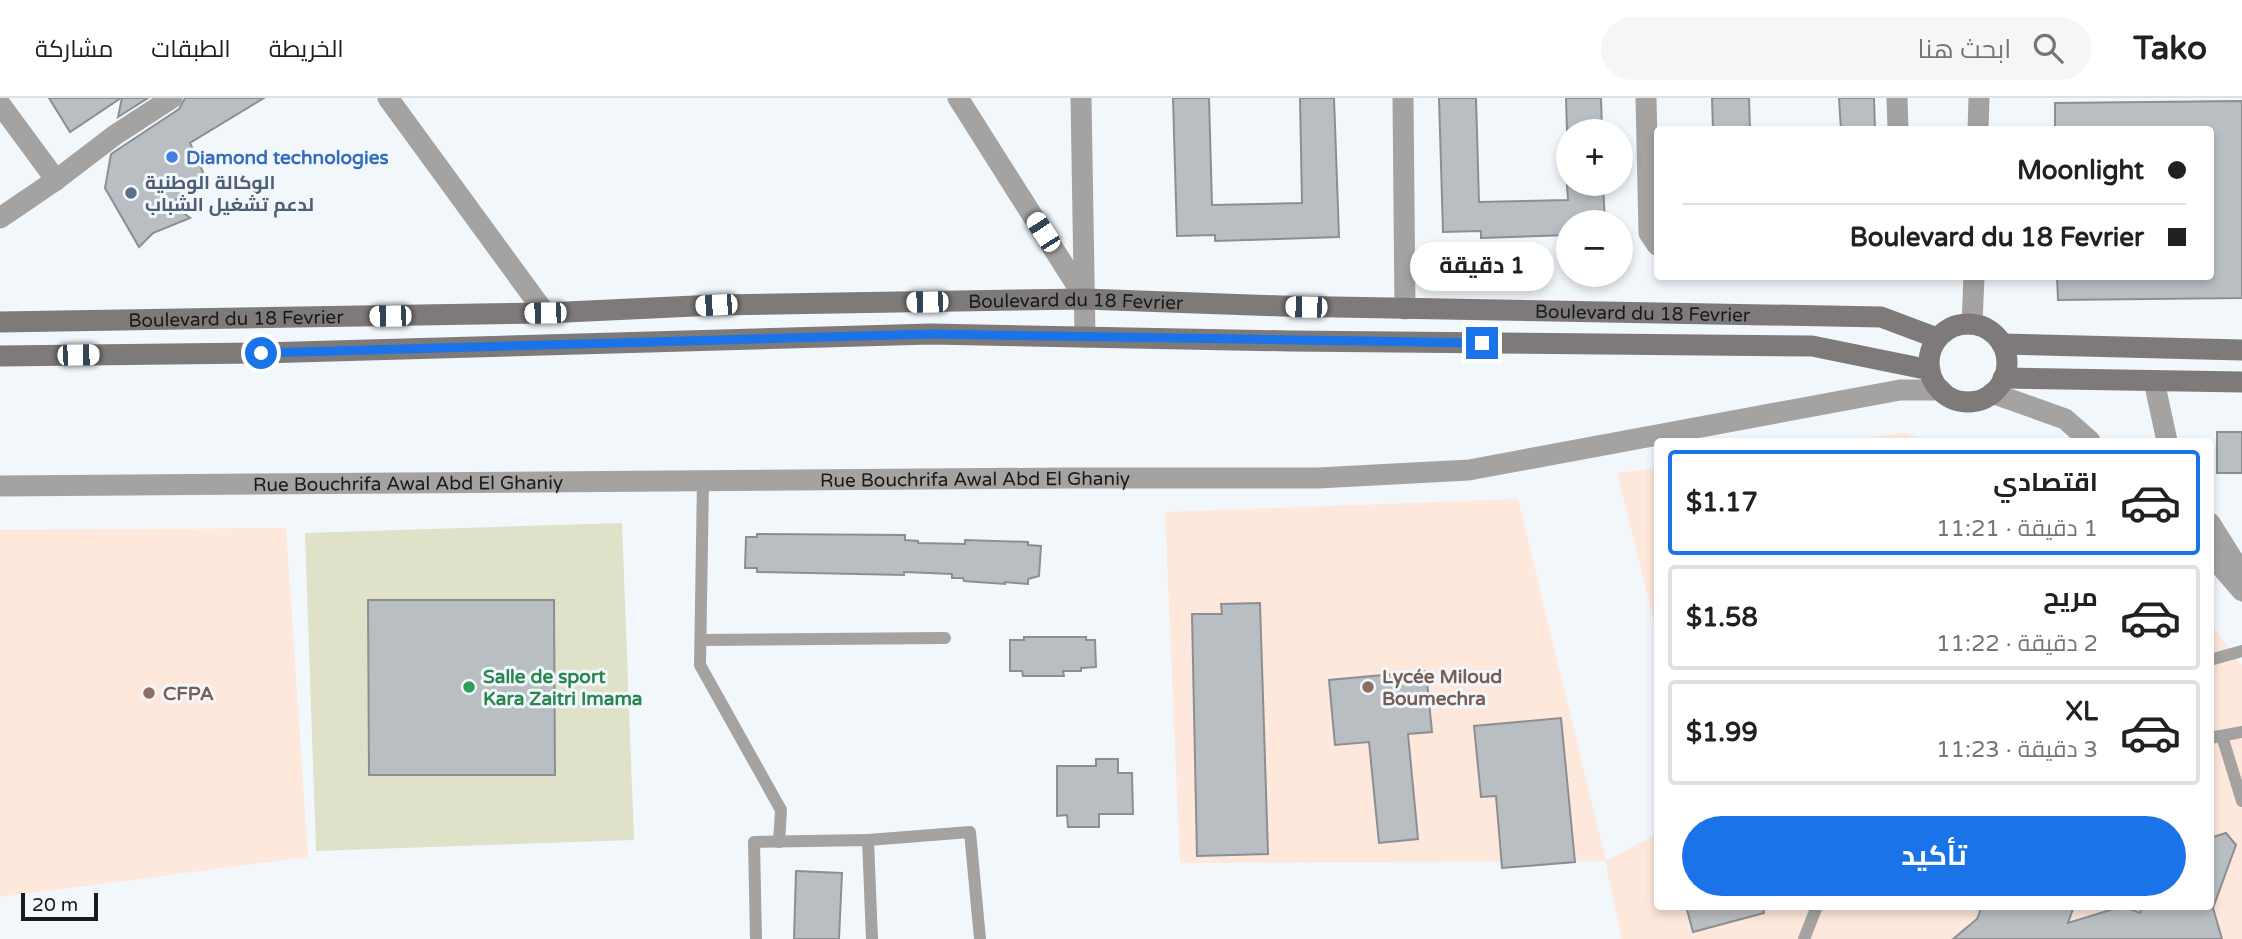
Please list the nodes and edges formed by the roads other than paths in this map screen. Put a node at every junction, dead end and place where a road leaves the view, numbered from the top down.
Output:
1 (172, 98) edge
2 (388, 98) edge
3 (958, 98) edge
4 (1081, 98) edge
5 (1403, 98) edge
6 (1646, 98) edge
7 (1897, 98) edge
8 (1979, 98) edge
9 (0, 104) edge
10 (1898, 126) edge
11 (1978, 126) edge
12 (56, 180) junction
13 (0, 218) edge
14 (1654, 240) edge
15 (1974, 280) edge
16 (1085, 299) junction
17 (1405, 309) junction
18 (545, 313) junction
19 (0, 322) edge
20 (1972, 324) junction
21 (1085, 337) junction
22 (1937, 338) junction
23 (2002, 344) junction
24 (2242, 350) edge
25 (0, 356) edge
26 (1930, 370) junction
27 (2154, 381) junction
28 (2242, 382) edge
29 (1998, 386) junction
30 (1941, 390) junction
31 (2087, 438) edge
32 (2166, 438) edge
33 (703, 481) junction
34 (0, 486) edge
35 (2214, 529) edge
36 (2214, 559) edge
37 (2242, 574) edge
38 (2242, 591) edge
39 (945, 638) dead end
40 (701, 640) junction
41 (2242, 651) edge
42 (2214, 659) edge
43 (2242, 732) edge
44 (2216, 737) edge
45 (2242, 801) edge
46 (868, 840) junction
47 (779, 842) junction
48 (1816, 910) edge
49 (756, 939) edge
50 (872, 939) edge
51 (979, 939) edge
52 (1804, 939) edge

1 - 12 street
2 - 18 street
3 - 16 street
4 - 16 street
5 - 17 street
6 - 14 street
7 - 10 street
8 - 11 street
9 - 12 street
12 - 13 street
15 - 20 street
16 - 17 main road, Boulevard du 18 Fevrier
16 - 18 main road, Boulevard du 18 Fevrier
16 - 21 street
17 - 22 main road, Boulevard du 18 Fevrier
18 - 19 main road, Boulevard du 18 Fevrier
20 - 22 main road
20 - 23 main road
21 - 25 main road, Boulevard du 18 Fevrier
21 - 26 main road, Boulevard du 18 Fevrier
22 - 26 main road
23 - 24 main road
23 - 29 main road
26 - 30 main road
27 - 28 main road
27 - 29 main road
27 - 32 street
29 - 30 main road
29 - 31 street
30 - 33 street, Rue Bouchrifa Awal Abd El Ghaniy
33 - 34 street, Rue Bouchrifa Awal Abd El Ghaniy
33 - 40 lane
35 - 37 street
36 - 38 street
39 - 40 lane
40 - 47 lane
41 - 42 lane
43 - 44 lane
44 - 45 lane
46 - 47 lane
46 - 50 lane
46 - 51 lane
47 - 49 lane
48 - 52 lane

